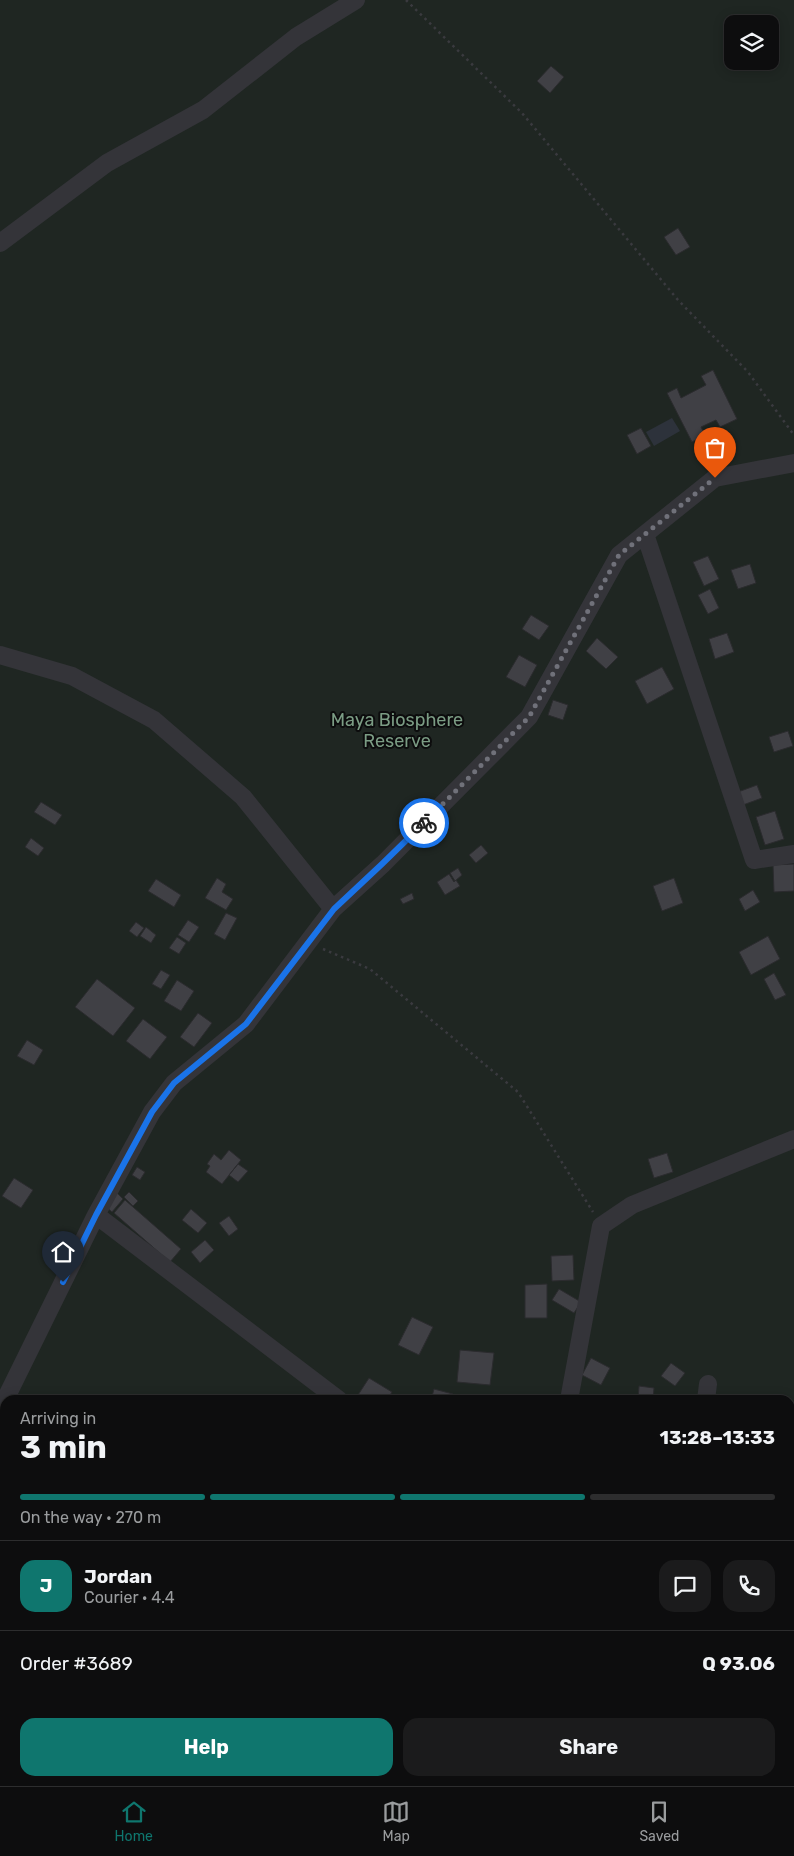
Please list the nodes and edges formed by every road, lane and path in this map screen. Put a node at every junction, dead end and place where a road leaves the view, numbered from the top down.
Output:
1 (356, 0) edge
2 (406, 0) edge
3 (0, 243) edge
4 (794, 435) edge
5 (794, 462) edge
6 (645, 534) junction
7 (0, 655) edge
8 (794, 854) edge
9 (334, 909) junction
10 (308, 942) junction
11 (794, 1139) edge
12 (96, 1215) junction
13 (602, 1226) junction
14 (7, 1395) edge
15 (332, 1395) edge
16 (570, 1395) edge

1 - 3 street
2 - 4 path
5 - 6 street
6 - 8 street
6 - 9 street
7 - 9 street
9 - 10 street
10 - 12 street
10 - 13 path
11 - 13 street
12 - 14 street
12 - 15 street
13 - 16 street

